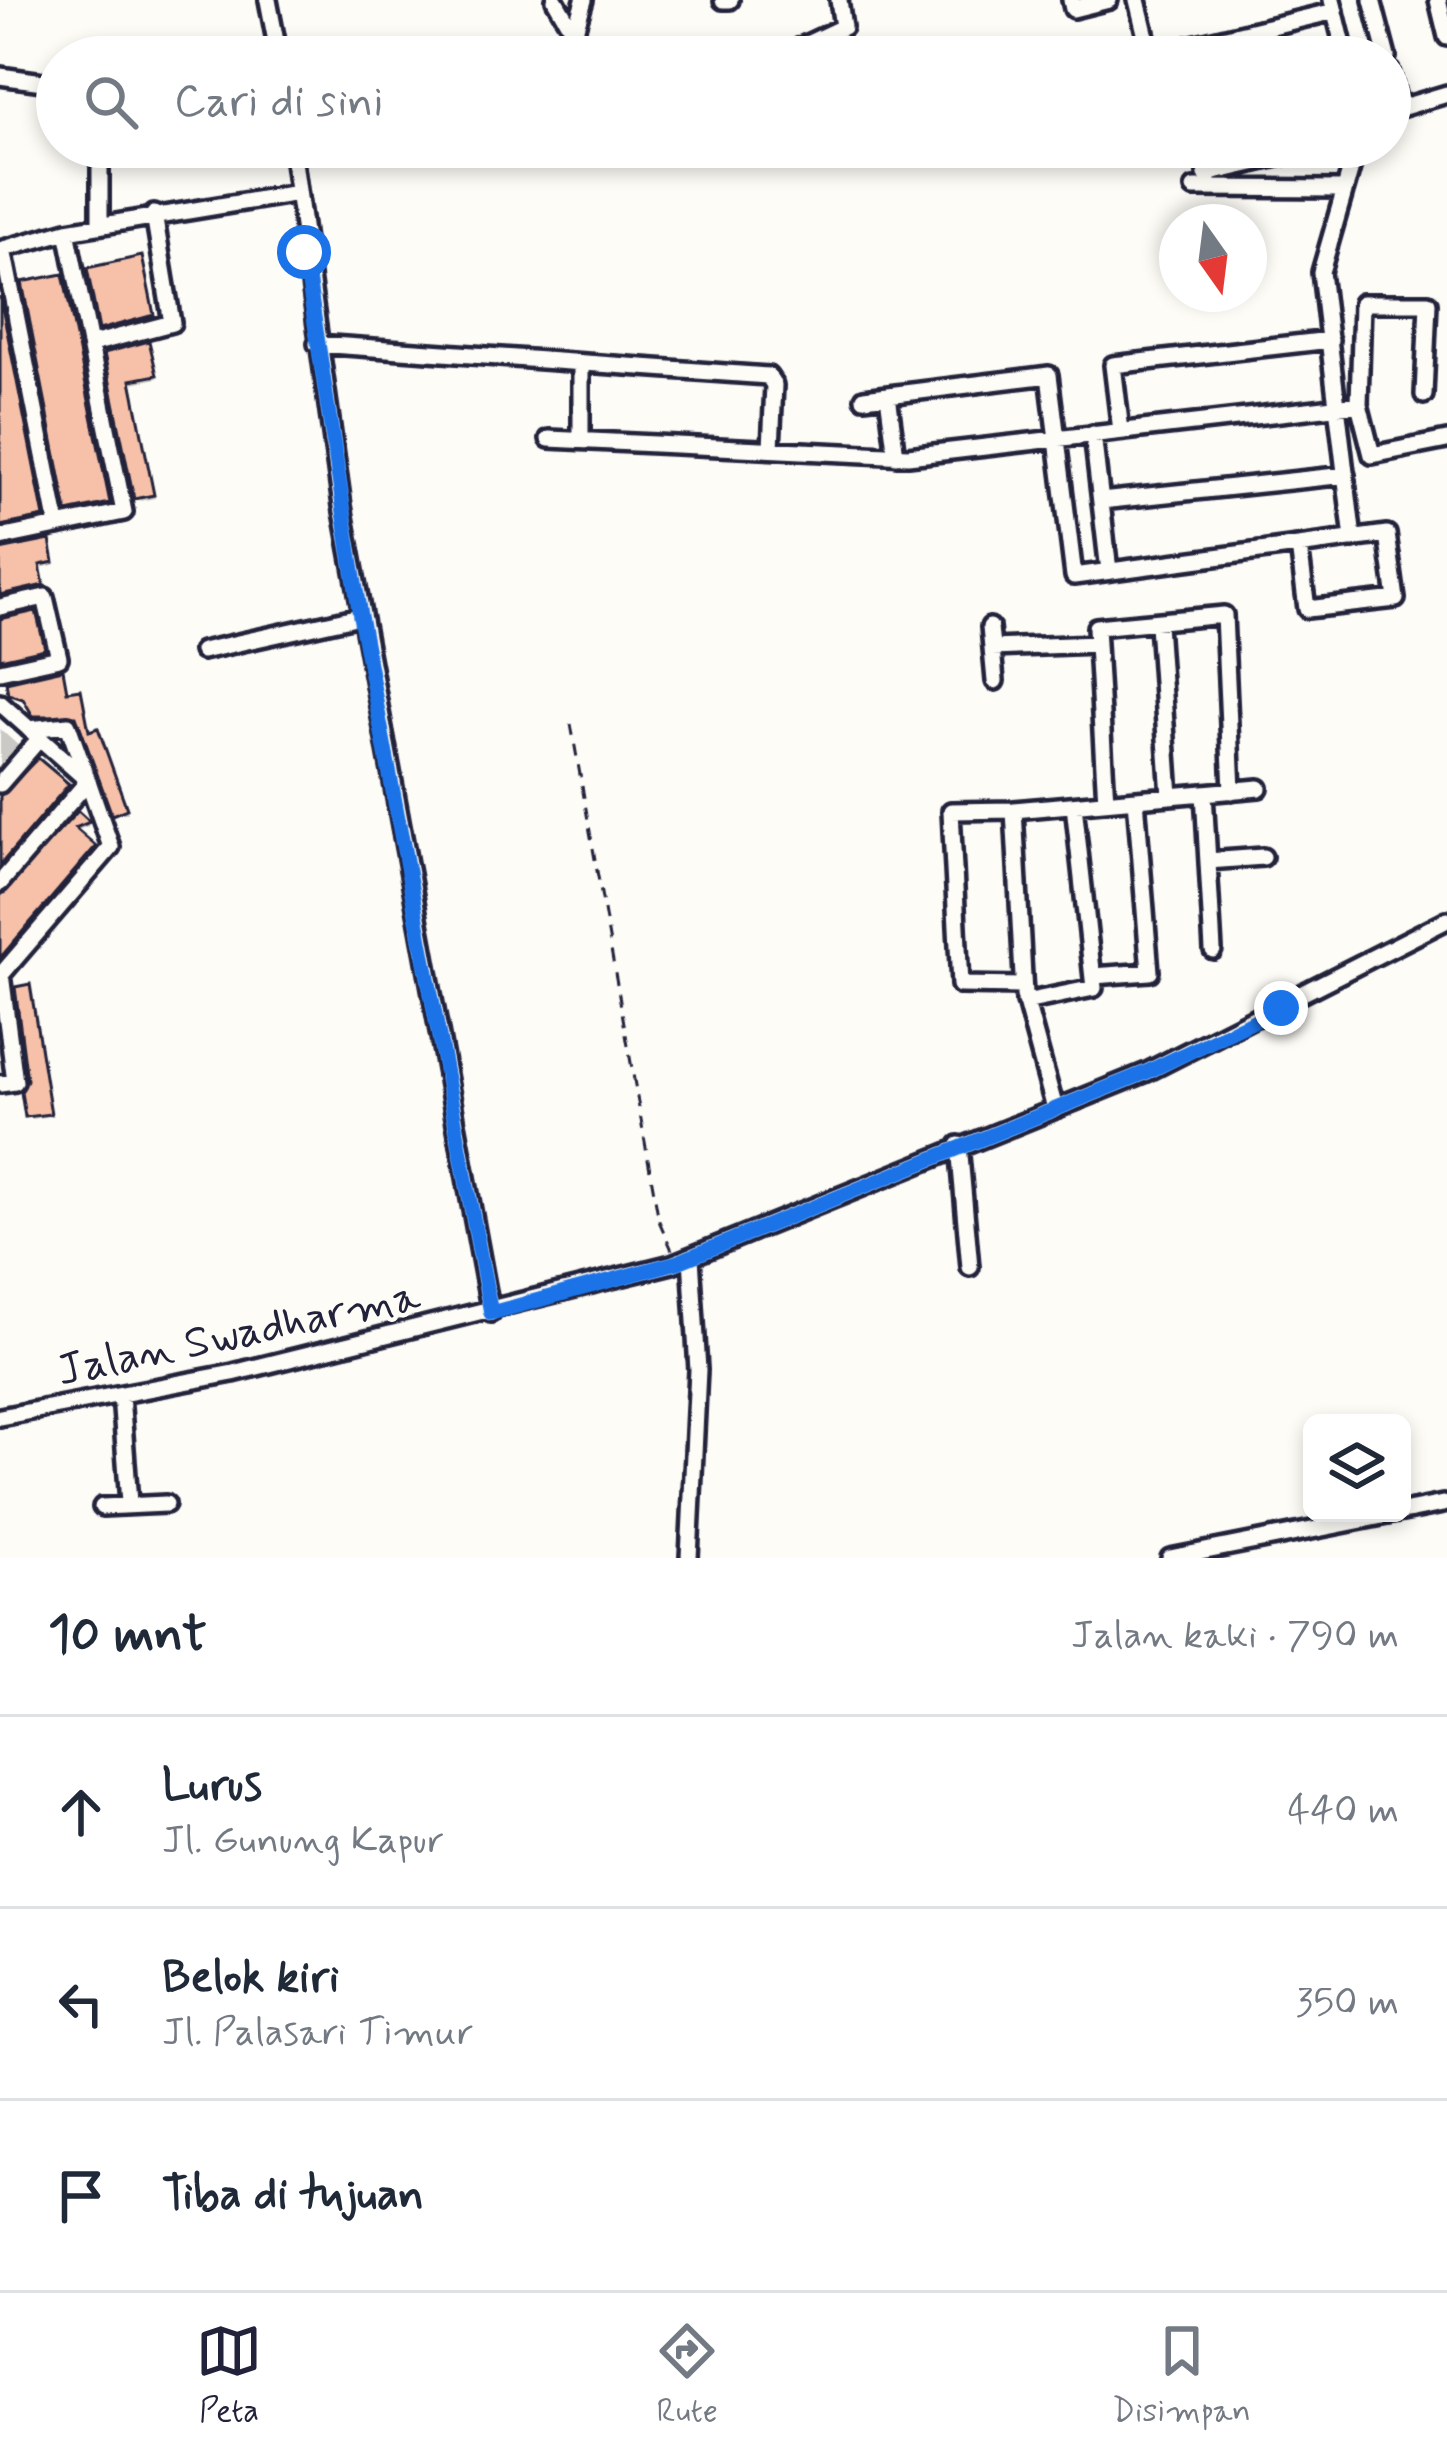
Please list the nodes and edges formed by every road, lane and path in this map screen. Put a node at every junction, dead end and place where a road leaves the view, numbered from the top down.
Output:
1 (268, 0) edge
2 (555, 0) edge
3 (584, 0) edge
4 (839, 0) edge
5 (1071, 0) edge
6 (1109, 0) edge
7 (1137, 0) edge
8 (1372, 0) edge
9 (1441, 1) edge
10 (1334, 6) edge
11 (574, 33) junction
12 (276, 36) edge
13 (573, 36) edge
14 (824, 36) edge
15 (1146, 36) edge
16 (1224, 36) edge
17 (1341, 36) edge
18 (1381, 36) edge
19 (1447, 38) edge
20 (0, 76) edge
21 (36, 81) edge
22 (1447, 94) edge
23 (1411, 104) edge
24 (100, 168) edge
25 (295, 168) edge
26 (1202, 168) edge
27 (1254, 168) edge
28 (1351, 168) edge
29 (1203, 184) junction
30 (1345, 189) junction
31 (298, 193) junction
32 (154, 214) junction
33 (100, 224) junction
34 (67, 231) junction
35 (2, 249) edge
36 (1330, 340) junction
37 (92, 344) junction
38 (317, 344) junction
39 (580, 364) junction
40 (887, 395) junction
41 (1424, 395) dead end
42 (864, 398) dead end
43 (1358, 404) junction
44 (1339, 407) junction
45 (1121, 431) junction
46 (1093, 434) junction
47 (581, 438) junction
48 (1058, 438) junction
49 (549, 439) dead end
50 (1447, 440) edge
51 (771, 448) junction
52 (896, 456) junction
53 (1346, 476) junction
54 (1101, 501) junction
55 (58, 526) junction
56 (0, 538) edge
57 (1353, 539) junction
58 (1299, 546) junction
59 (1109, 572) junction
60 (0, 607) edge
61 (360, 616) junction
62 (1158, 624) junction
63 (990, 627) dead end
64 (1097, 644) junction
65 (992, 648) junction
66 (202, 651) dead end
67 (0, 671) edge
68 (994, 681) dead end
69 (0, 703) edge
70 (571, 724) dead end
71 (34, 734) junction
72 (88, 781) junction
73 (0, 784) edge
74 (1258, 788) dead end
75 (1232, 790) junction
76 (1204, 793) junction
77 (1170, 796) junction
78 (1136, 799) junction
79 (1106, 802) junction
80 (1074, 805) junction
81 (1014, 810) junction
82 (1263, 857) dead end
83 (1208, 861) junction
84 (0, 883) edge
85 (1447, 920) edge
86 (1213, 950) dead end
87 (1, 975) edge
88 (1093, 976) junction
89 (1024, 994) junction
90 (0, 1084) edge
91 (1054, 1106) junction
92 (959, 1145) junction
93 (684, 1260) junction
94 (970, 1267) dead end
95 (491, 1313) junction
96 (121, 1395) junction
97 (0, 1417) edge
98 (130, 1503) junction
99 (166, 1504) dead end
100 (1443, 1504) dead end
101 (102, 1507) dead end
102 (688, 1558) edge
103 (1170, 1558) edge

1 - 12 street
2 - 11 street
3 - 11 street
4 - 14 street
5 - 6 street
7 - 15 street
8 - 18 street
9 - 19 street
10 - 16 street
10 - 17 street
11 - 13 street
20 - 21 street
22 - 23 street
24 - 33 street
25 - 31 street
26 - 29 street
27 - 29 street
28 - 30 street
29 - 30 street
30 - 36 street
31 - 32 street
31 - 38 street
32 - 33 street
32 - 37 street
33 - 34 street
34 - 35 street
34 - 37 street
35 - 55 street
36 - 44 street
36 - 45 street
37 - 55 street
38 - 39 street
38 - 61 street
39 - 47 street
39 - 51 street
40 - 42 street
40 - 48 street
40 - 52 street
41 - 43 street
43 - 44 street
43 - 50 street
44 - 45 street
44 - 53 street
45 - 46 street
46 - 48 street
46 - 54 street
47 - 49 street
47 - 51 street
48 - 52 street
48 - 59 street
51 - 52 street
53 - 54 street
53 - 57 street
54 - 59 street
55 - 56 street
57 - 58 street
57 - 58 street
58 - 59 street
60 - 67 street
61 - 66 street
61 - 95 street
62 - 64 street
62 - 75 street
62 - 77 street
63 - 65 street
64 - 65 street
64 - 79 street
65 - 68 street
69 - 71 street
70 - 93 path
71 - 72 street
71 - 72 street
71 - 73 street
72 - 84 street
72 - 87 street
74 - 75 street
75 - 76 street
76 - 77 street
76 - 83 street
77 - 78 street
78 - 79 street
78 - 88 street
79 - 80 street
80 - 81 street
80 - 88 street
81 - 89 street
81 - 89 street
82 - 83 street
83 - 86 street
85 - 91 street, Jalan Swadharma
87 - 90 street
88 - 89 street
89 - 91 street
91 - 92 street, Jalan Swadharma
92 - 93 street, Jalan Swadharma
92 - 94 street
93 - 95 street, Jalan Swadharma
93 - 102 street
95 - 96 street, Jalan Swadharma
96 - 97 street, Jalan Swadharma
96 - 98 street
98 - 99 street
98 - 101 street
100 - 103 street

